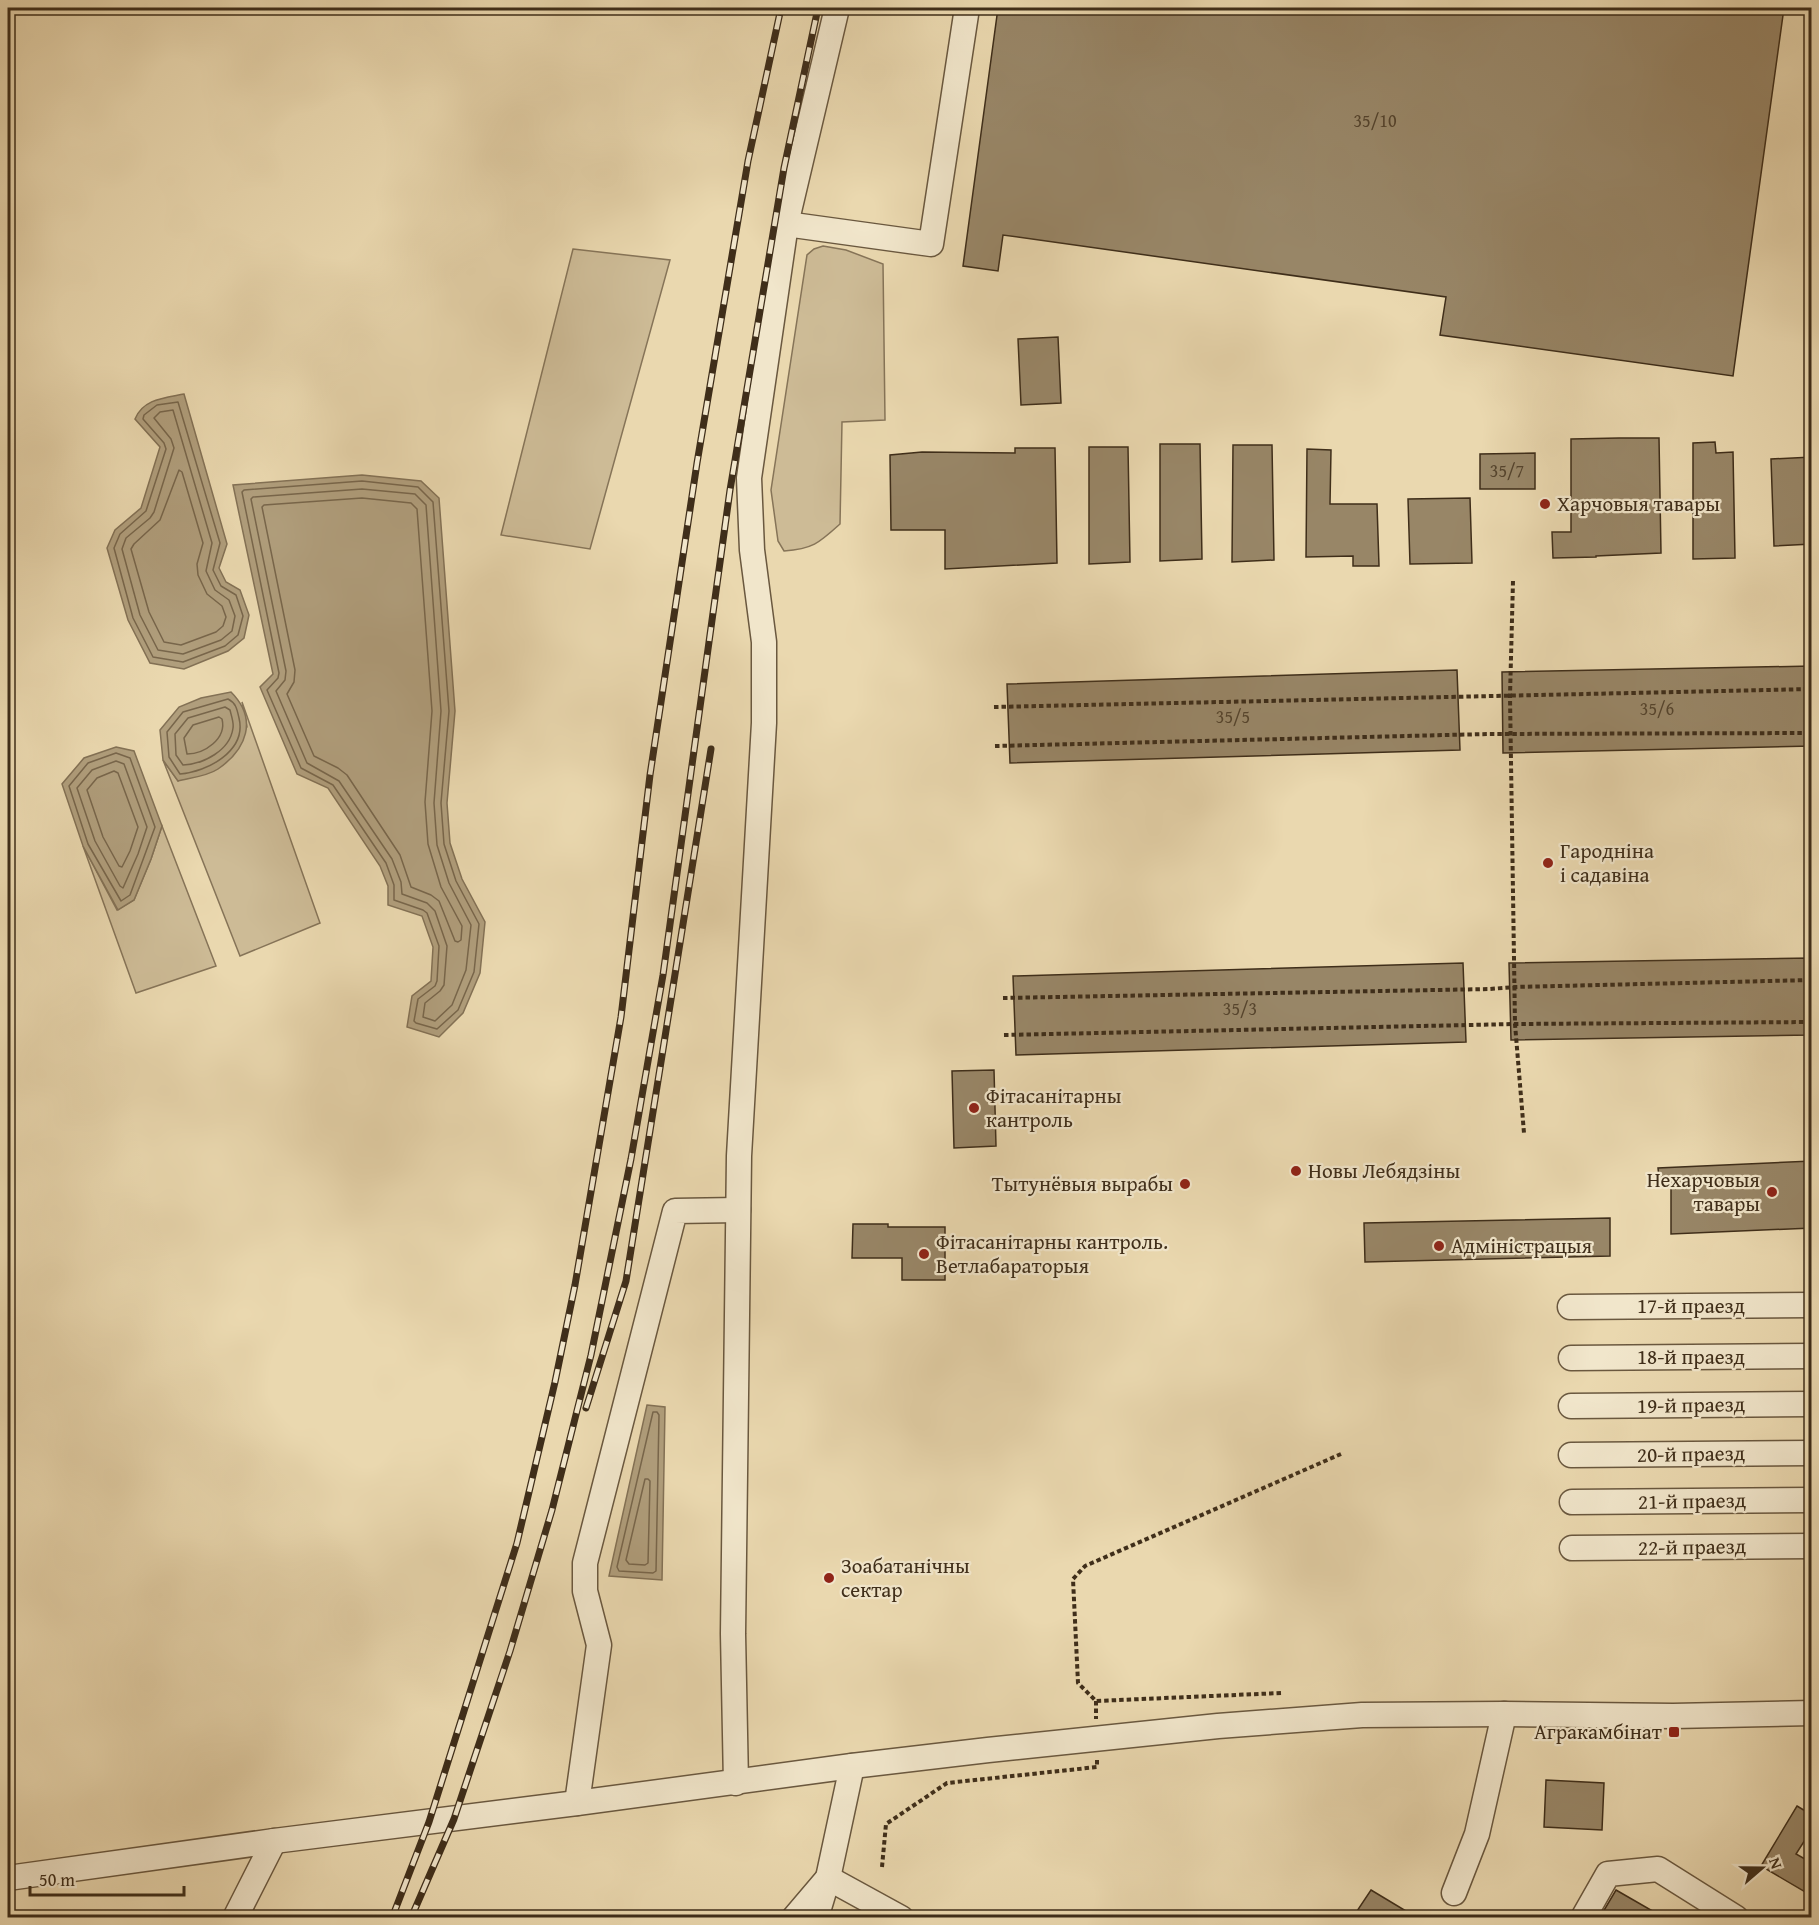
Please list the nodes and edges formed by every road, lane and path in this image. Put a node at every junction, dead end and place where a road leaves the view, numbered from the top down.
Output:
1 (837, 8) edge
2 (967, 8) edge
3 (786, 224) junction
4 (1513, 581) dead end
5 (1812, 688) edge
6 (1510, 696) junction
7 (994, 707) dead end
8 (1812, 733) edge
9 (1511, 734) junction
10 (995, 746) dead end
11 (1812, 980) edge
12 (1515, 987) junction
13 (1003, 998) dead end
14 (1812, 1022) edge
15 (1515, 1024) junction
16 (1004, 1035) dead end
17 (1524, 1133) dead end
18 (738, 1209) junction
19 (1812, 1305) edge
20 (1570, 1308) dead end
21 (1812, 1356) edge
22 (1570, 1358) dead end
23 (1812, 1404) edge
24 (1571, 1406) dead end
25 (1812, 1453) edge
26 (1341, 1454) dead end
27 (1571, 1455) dead end
28 (1812, 1500) edge
29 (1572, 1502) dead end
30 (1812, 1546) edge
31 (1572, 1548) dead end
32 (1281, 1693) dead end
33 (1096, 1701) junction
34 (1812, 1713) edge
35 (1504, 1714) junction
36 (1096, 1739) junction
37 (852, 1766) junction
38 (736, 1783) junction
39 (577, 1803) junction
40 (274, 1841) junction
41 (882, 1867) dead end
42 (8, 1878) edge
43 (827, 1882) junction
44 (1454, 1893) dead end
45 (235, 1917) edge
46 (794, 1917) edge
47 (816, 1917) edge
48 (824, 1917) edge
49 (901, 1917) edge
50 (1583, 1917) edge
51 (1736, 1917) edge

1 - 3 street
2 - 3 street
3 - 18 street
4 - 6 path
5 - 6 path
6 - 7 path
6 - 9 path
8 - 9 path
9 - 10 path
9 - 12 path
11 - 12 path
12 - 13 path
12 - 15 path
14 - 15 path
15 - 16 path
15 - 17 path
18 - 38 street
18 - 39 street
19 - 20 street, 17-й праезд
21 - 22 street, 18-й праезд
23 - 24 street, 19-й праезд
25 - 27 street, 20-й праезд
26 - 33 path
28 - 29 street, 21-й праезд
30 - 31 street, 22-й праезд
32 - 33 path
33 - 36 path
34 - 35 street
35 - 36 street
35 - 44 street
36 - 37 street
36 - 41 path
37 - 38 street
37 - 43 street
38 - 39 street
39 - 40 street
40 - 42 street
40 - 45 street
43 - 46 street
43 - 47 street
43 - 48 street
43 - 49 street
50 - 51 street

